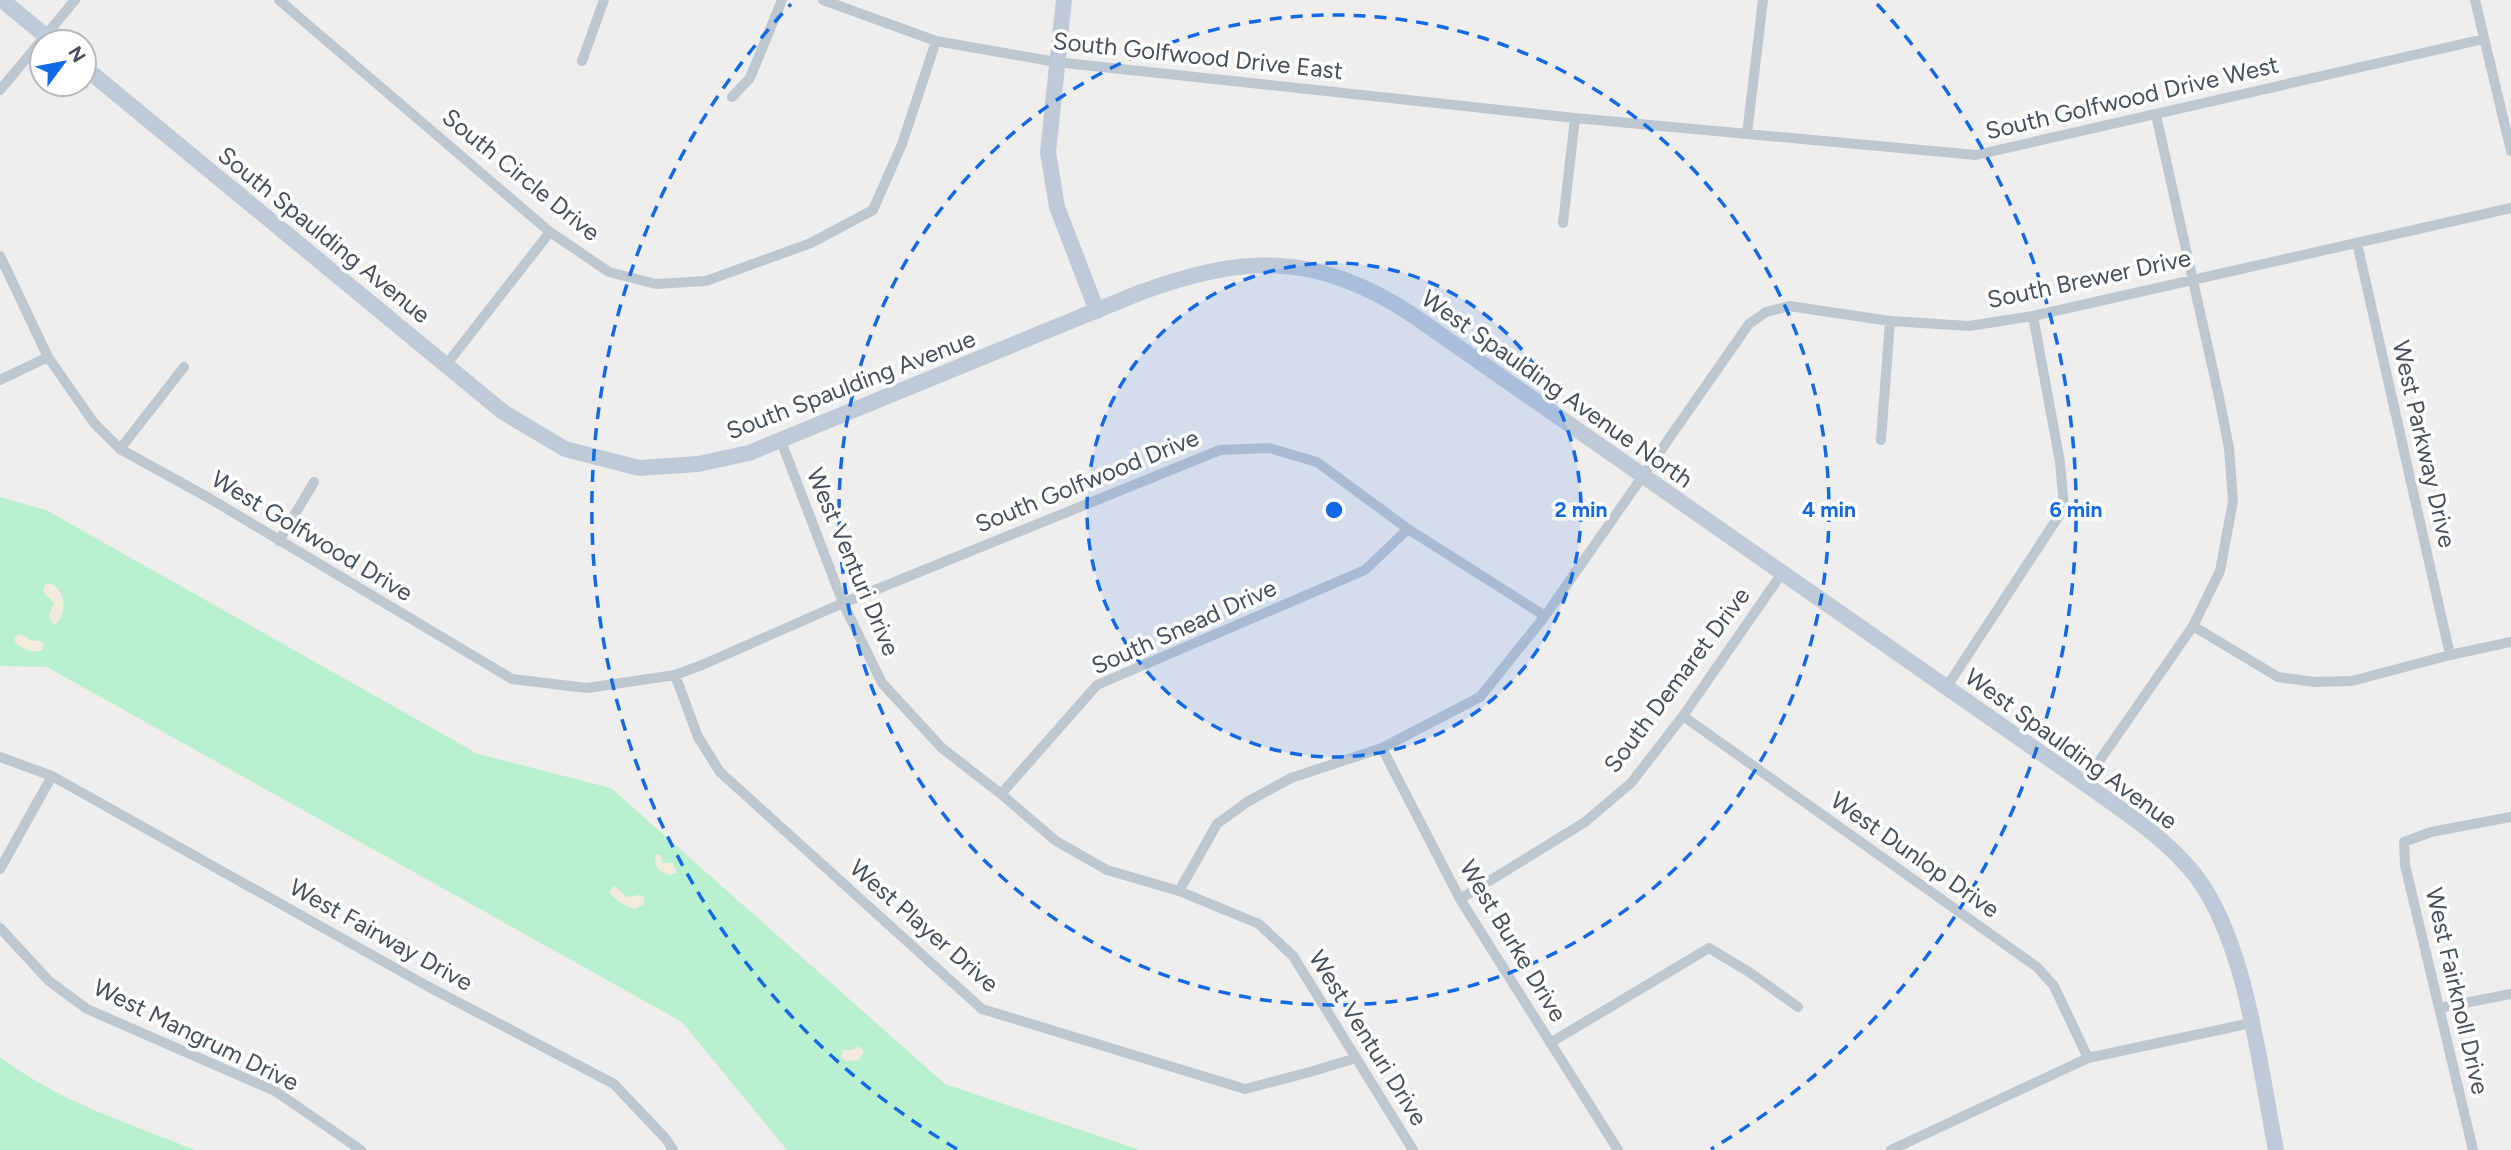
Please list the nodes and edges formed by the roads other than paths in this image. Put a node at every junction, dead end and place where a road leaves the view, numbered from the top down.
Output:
1 (2, 0) edge
2 (75, 0) edge
3 (279, 0) edge
4 (604, 0) edge
5 (782, 0) edge
6 (823, 0) edge
7 (1064, 0) edge
8 (1763, 0) edge
9 (2475, 0) edge
10 (36, 28) edge
11 (57, 28) edge
12 (2484, 39) junction
13 (936, 41) junction
14 (28, 61) edge
15 (582, 61) dead end
16 (1056, 62) junction
17 (98, 79) edge
18 (0, 90) edge
19 (732, 97) dead end
20 (2156, 115) junction
21 (1576, 118) junction
22 (1747, 134) junction
23 (2511, 151) edge
24 (2511, 208) edge
25 (1563, 223) dead end
26 (550, 232) junction
27 (2357, 243) junction
28 (0, 256) edge
29 (1293, 266) joint
30 (2194, 278) junction
31 (1097, 311) junction
32 (2033, 316) junction
33 (1890, 321) junction
34 (48, 357) junction
35 (446, 365) junction
36 (184, 368) dead end
37 (0, 380) edge
38 (781, 440) junction
39 (1881, 440) dead end
40 (120, 449) junction
41 (1643, 477) junction
42 (314, 482) dead end
43 (1408, 529) junction
44 (279, 541) junction
45 (1782, 573) junction
46 (843, 603) junction
47 (1545, 616) junction
48 (2193, 626) junction
49 (2511, 642) edge
50 (2450, 655) junction
51 (702, 665) joint
52 (676, 675) junction
53 (1946, 688) junction
54 (1683, 716) junction
55 (1382, 748) junction
56 (0, 757) edge
57 (52, 776) junction
58 (2084, 783) junction
59 (1001, 794) junction
60 (2511, 817) edge
61 (0, 869) edge
62 (1179, 891) junction
63 (1460, 899) junction
64 (0, 928) edge
65 (2511, 994) edge
66 (1798, 1007) dead end
67 (2439, 1008) junction
68 (2250, 1023) junction
69 (1550, 1043) junction
70 (1356, 1058) junction
71 (2088, 1058) junction
72 (361, 1150) edge
73 (673, 1150) edge
74 (1413, 1150) edge
75 (1618, 1150) edge
76 (1891, 1150) edge
77 (2276, 1150) edge
78 (2473, 1150) edge

1 - 10 street
2 - 11 street
3 - 26 street, South Circle Drive
4 - 15 street
5 - 19 street
6 - 13 street, South Golfwood Drive East
7 - 16 street
8 - 22 street
9 - 12 street
12 - 20 street, South Golfwood Drive West
12 - 23 street
13 - 16 street, South Golfwood Drive East
13 - 26 street, South Circle Drive
14 - 18 street
16 - 21 street, South Golfwood Drive East
16 - 31 street
17 - 35 street, South Spaulding Avenue
20 - 22 street, South Golfwood Drive West
20 - 30 street
21 - 22 street, South Golfwood Drive West
21 - 25 street
24 - 27 street, South Brewer Drive
26 - 35 street
27 - 30 street, South Brewer Drive
27 - 50 street, West Parkway Drive
28 - 34 street, West Golfwood Drive
29 - 31 street, South Spaulding Avenue
29 - 41 street, West Spaulding Avenue North
30 - 32 street, South Brewer Drive
30 - 48 street
31 - 38 street, South Spaulding Avenue
32 - 33 street, South Brewer Drive
32 - 53 street
33 - 39 street
33 - 41 street, South Brewer Drive
34 - 37 street
34 - 40 street, West Golfwood Drive
35 - 38 street, South Spaulding Avenue
36 - 40 street
38 - 46 street, West Venturi Drive
40 - 44 street, West Golfwood Drive
41 - 45 street, West Spaulding Avenue North
41 - 47 street, South Brewer Drive
42 - 44 street
43 - 46 street, South Golfwood Drive
43 - 47 street, South Golfwood Drive
43 - 59 street, South Snead Drive
44 - 52 street, West Golfwood Drive
45 - 53 street, West Spaulding Avenue
45 - 54 street, South Demaret Drive
46 - 51 street, South Golfwood Drive
46 - 59 street, West Venturi Drive
47 - 55 street, South Brewer Drive
48 - 50 street
48 - 58 street
49 - 50 street
51 - 52 street, West Golfwood Drive
52 - 70 street, West Player Drive
53 - 58 street, West Spaulding Avenue
54 - 63 street, South Demaret Drive
54 - 71 street, West Dunlop Drive
55 - 62 street, South Brewer Drive
55 - 63 street, West Burke Drive
56 - 57 street, West Fairway Drive
57 - 61 street
57 - 73 street, West Fairway Drive
58 - 68 street, West Spaulding Avenue
59 - 62 street, West Venturi Drive
60 - 67 street, West Fairknoll Drive
62 - 70 street, West Venturi Drive
63 - 69 street, West Burke Drive
64 - 72 street, West Mangrum Drive
65 - 67 street
66 - 69 street
67 - 78 street, West Fairknoll Drive
68 - 71 street
68 - 77 street, West Spaulding Avenue
69 - 75 street, West Burke Drive
70 - 74 street, West Venturi Drive
71 - 76 street

